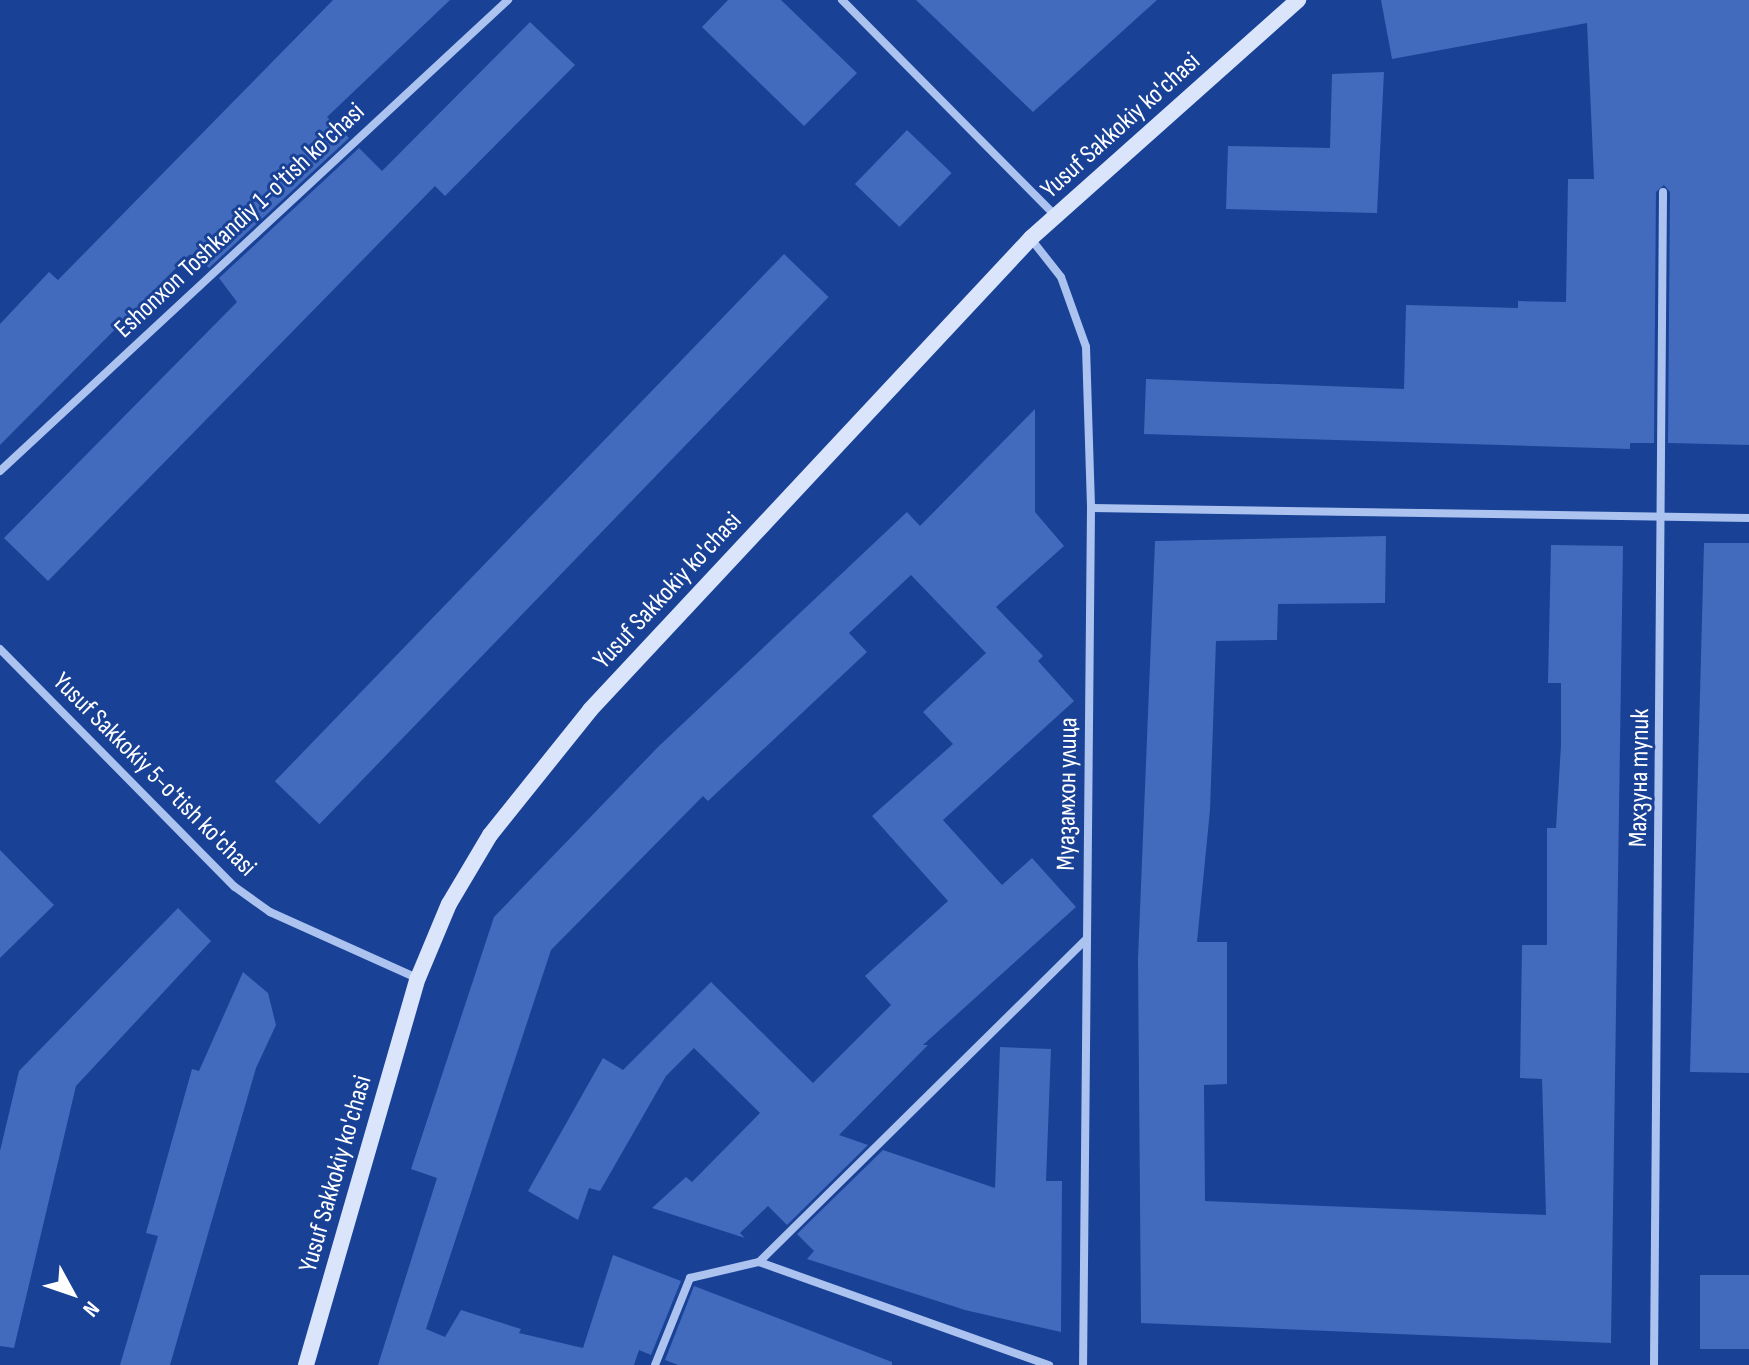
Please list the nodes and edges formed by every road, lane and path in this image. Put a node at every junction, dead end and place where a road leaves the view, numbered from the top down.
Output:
1 (508, 0) edge
2 (842, 0) edge
3 (1298, 0) edge
4 (1663, 192) dead end
5 (1056, 216) junction
6 (1031, 238) junction
7 (0, 471) edge
8 (1091, 508) junction
9 (1663, 517) junction
10 (1749, 518) edge
11 (0, 649) edge
12 (1086, 940) junction
13 (418, 978) junction
14 (759, 1262) junction
15 (306, 1365) edge
16 (655, 1365) edge
17 (1049, 1365) edge
18 (1083, 1365) edge
19 (1654, 1365) edge

1 - 7 street, Eshonxon Toshkandiy 1-o'tish ko'chasi
2 - 5 street
3 - 5 main road, Yusuf Sakkokiy ko'chasi
4 - 9 street, Махзуна тупик
5 - 6 main road, Yusuf Sakkokiy ko'chasi
6 - 8 street, Муазамхон улица
6 - 13 main road, Yusuf Sakkokiy ko'chasi
8 - 9 street
8 - 12 street, Муазамхон улица
9 - 10 street
9 - 19 street, Махзуна тупик
11 - 13 street, Yusuf Sakkokiy 5-o'tish ko'chasi
12 - 14 street
12 - 18 street, Муазамхон улица
13 - 15 main road, Yusuf Sakkokiy ko'chasi
14 - 16 street
14 - 17 street

